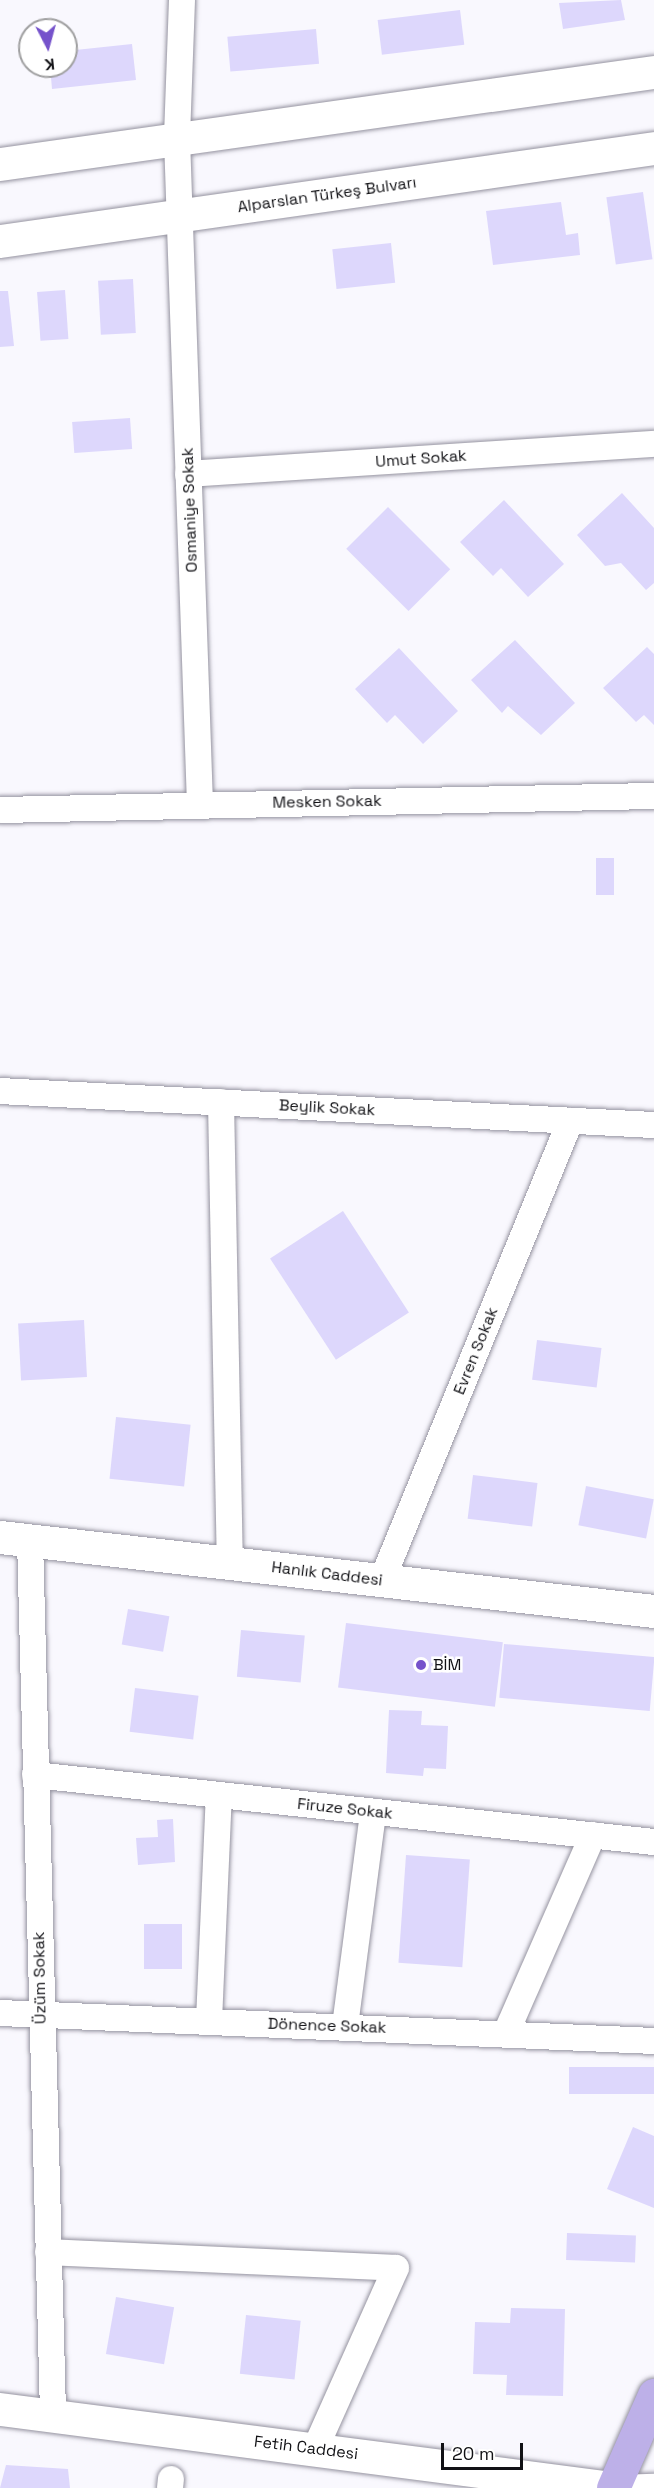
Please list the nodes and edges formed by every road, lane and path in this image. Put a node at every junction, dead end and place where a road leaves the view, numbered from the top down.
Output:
1 (182, 0) edge
2 (654, 72) edge
3 (177, 139) junction
4 (654, 148) edge
5 (0, 164) edge
6 (180, 216) junction
7 (0, 241) edge
8 (654, 444) edge
9 (188, 474) junction
10 (654, 796) edge
11 (200, 805) junction
12 (0, 810) edge
13 (0, 1091) edge
14 (221, 1102) junction
15 (570, 1121) junction
16 (654, 1125) edge
17 (15, 1539) edge
18 (230, 1563) junction
19 (382, 1580) junction
20 (654, 1611) edge
21 (35, 1775) junction
22 (219, 1795) junction
23 (373, 1812) junction
24 (593, 1835) junction
25 (654, 1842) edge
26 (0, 2013) edge
27 (41, 2014) junction
28 (209, 2021) junction
29 (345, 2026) junction
30 (506, 2033) junction
31 (654, 2041) edge
32 (48, 2252) junction
33 (654, 2395) edge
34 (0, 2409) edge
35 (53, 2415) junction
36 (315, 2449) junction
37 (654, 2487) edge
38 (612, 2488) edge
39 (618, 2488) edge

1 - 3 street, Osmaniye Sokak
2 - 3 main road
3 - 5 main road
3 - 6 street, Osmaniye Sokak
4 - 6 main road, Alparslan Türkeş Bulvarı
6 - 7 main road, Alparslan Türkeş Bulvarı
6 - 9 street, Osmaniye Sokak
8 - 9 street, Umut Sokak
9 - 11 street, Osmaniye Sokak
10 - 11 street, Mesken Sokak
11 - 12 street, Mesken Sokak
13 - 14 street, Beylik Sokak
14 - 15 street, Beylik Sokak
14 - 18 street
15 - 16 street, Beylik Sokak
15 - 19 street, Evren Sokak
17 - 18 main road, Hanlık Caddesi
17 - 21 street, Üzüm Sokak
18 - 19 main road, Hanlık Caddesi
19 - 20 main road, Hanlık Caddesi
21 - 22 street, Firuze Sokak
21 - 27 street, Üzüm Sokak
22 - 23 street, Firuze Sokak
22 - 28 street
23 - 24 street, Firuze Sokak
23 - 29 street
24 - 25 street, Firuze Sokak
24 - 30 street
26 - 27 street, Dönence Sokak
27 - 28 street, Dönence Sokak
27 - 32 street, Üzüm Sokak
28 - 29 street, Dönence Sokak
29 - 30 street, Dönence Sokak
30 - 31 street, Dönence Sokak
32 - 35 street, Üzüm Sokak
32 - 36 street
33 - 38 main road
34 - 35 main road, Fetih Caddesi
35 - 36 main road, Fetih Caddesi
36 - 38 main road, Fetih Caddesi
37 - 39 street

